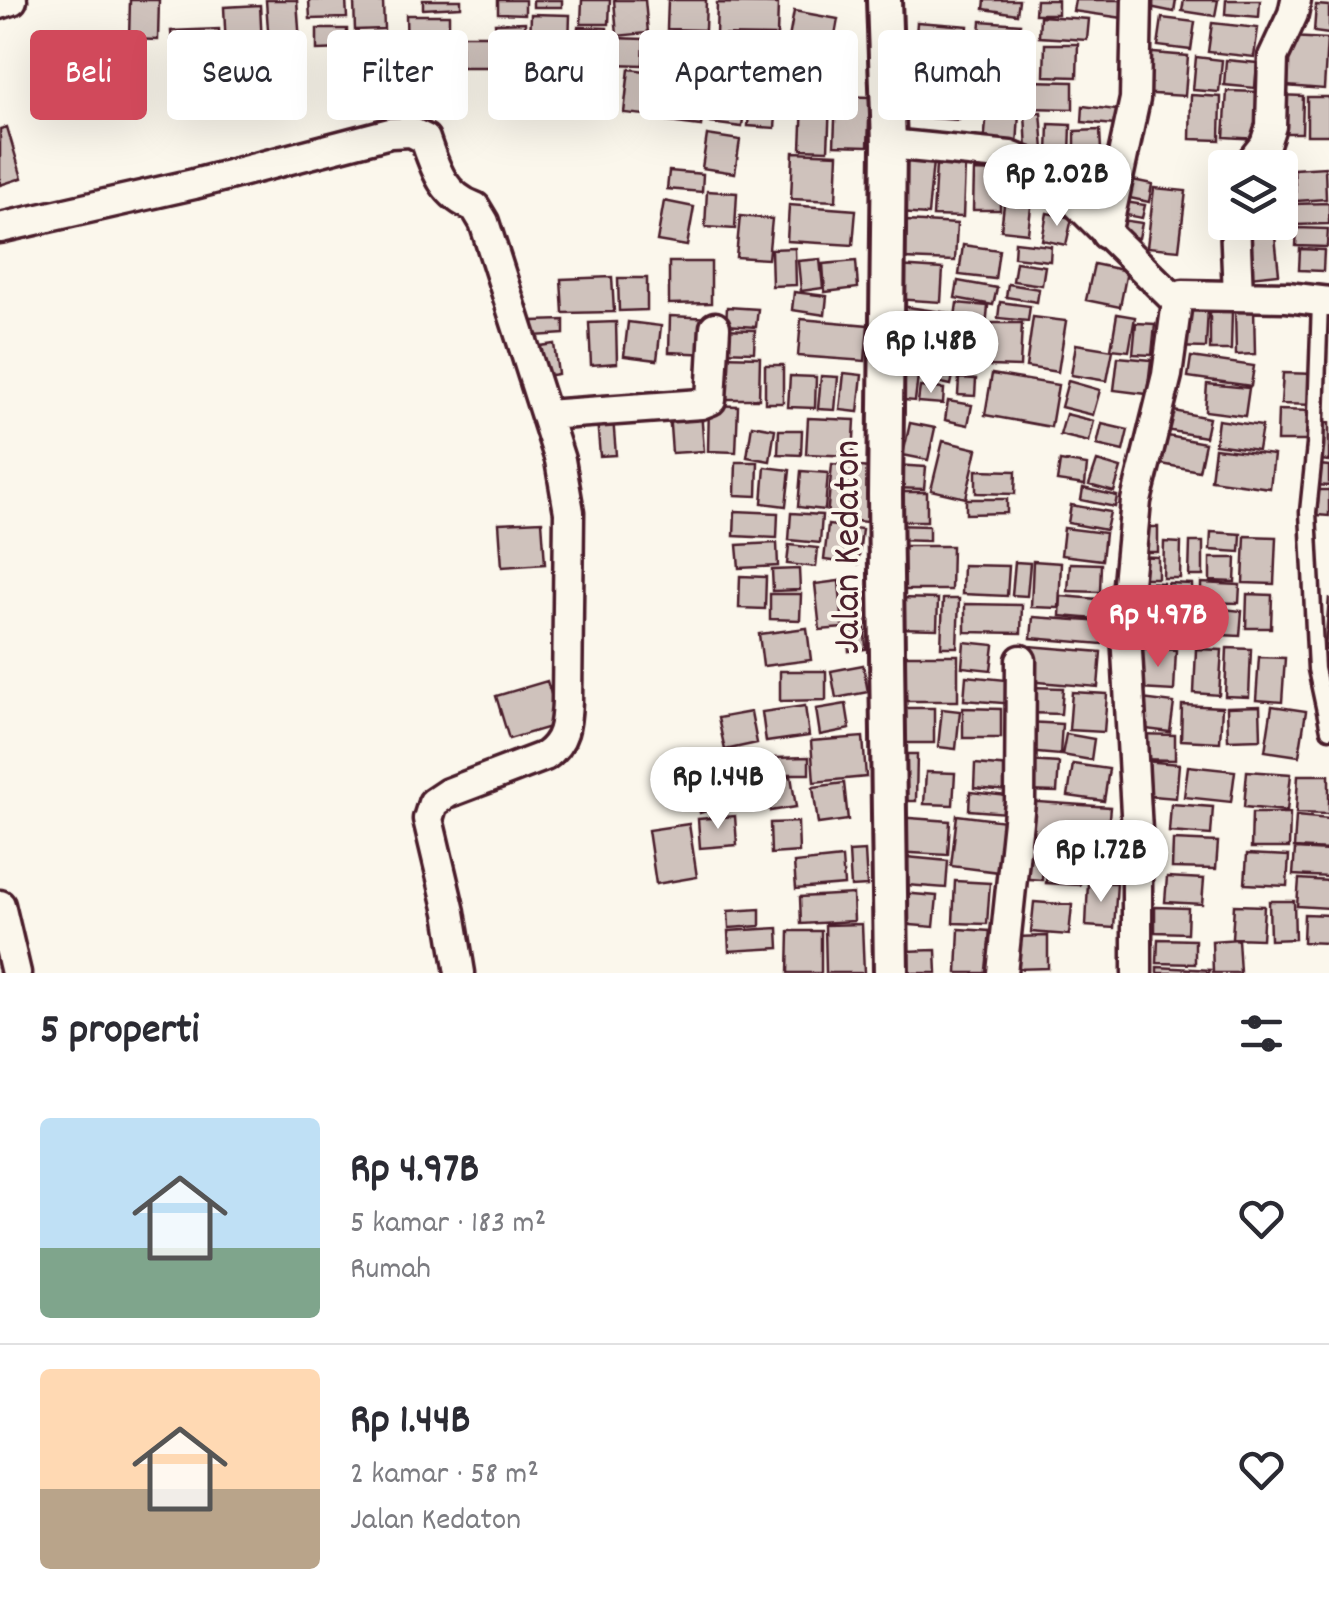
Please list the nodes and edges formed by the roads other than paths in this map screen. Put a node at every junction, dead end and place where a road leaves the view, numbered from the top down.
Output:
1 (12, 0) edge
2 (884, 0) edge
3 (1137, 0) edge
4 (1296, 0) edge
5 (0, 4) edge
6 (889, 144) junction
7 (1260, 150) edge
8 (0, 228) edge
9 (1106, 234) junction
10 (1235, 240) edge
11 (1238, 295) junction
12 (1177, 302) junction
13 (1325, 302) edge
14 (715, 327) dead end
15 (546, 414) junction
16 (1022, 660) dead end
17 (1329, 730) edge
18 (0, 905) edge
19 (16, 973) edge
20 (460, 973) edge
21 (891, 973) edge
22 (1002, 973) edge
23 (1138, 973) edge

1 - 5 street
2 - 6 street, Jalan Kedaton
3 - 9 street
4 - 7 street
6 - 9 street
6 - 21 street, Jalan Kedaton
8 - 15 street
9 - 12 street
10 - 11 street
11 - 12 street
11 - 13 street
12 - 23 street
13 - 17 lane
14 - 15 street
15 - 20 street
16 - 22 street
18 - 19 street

